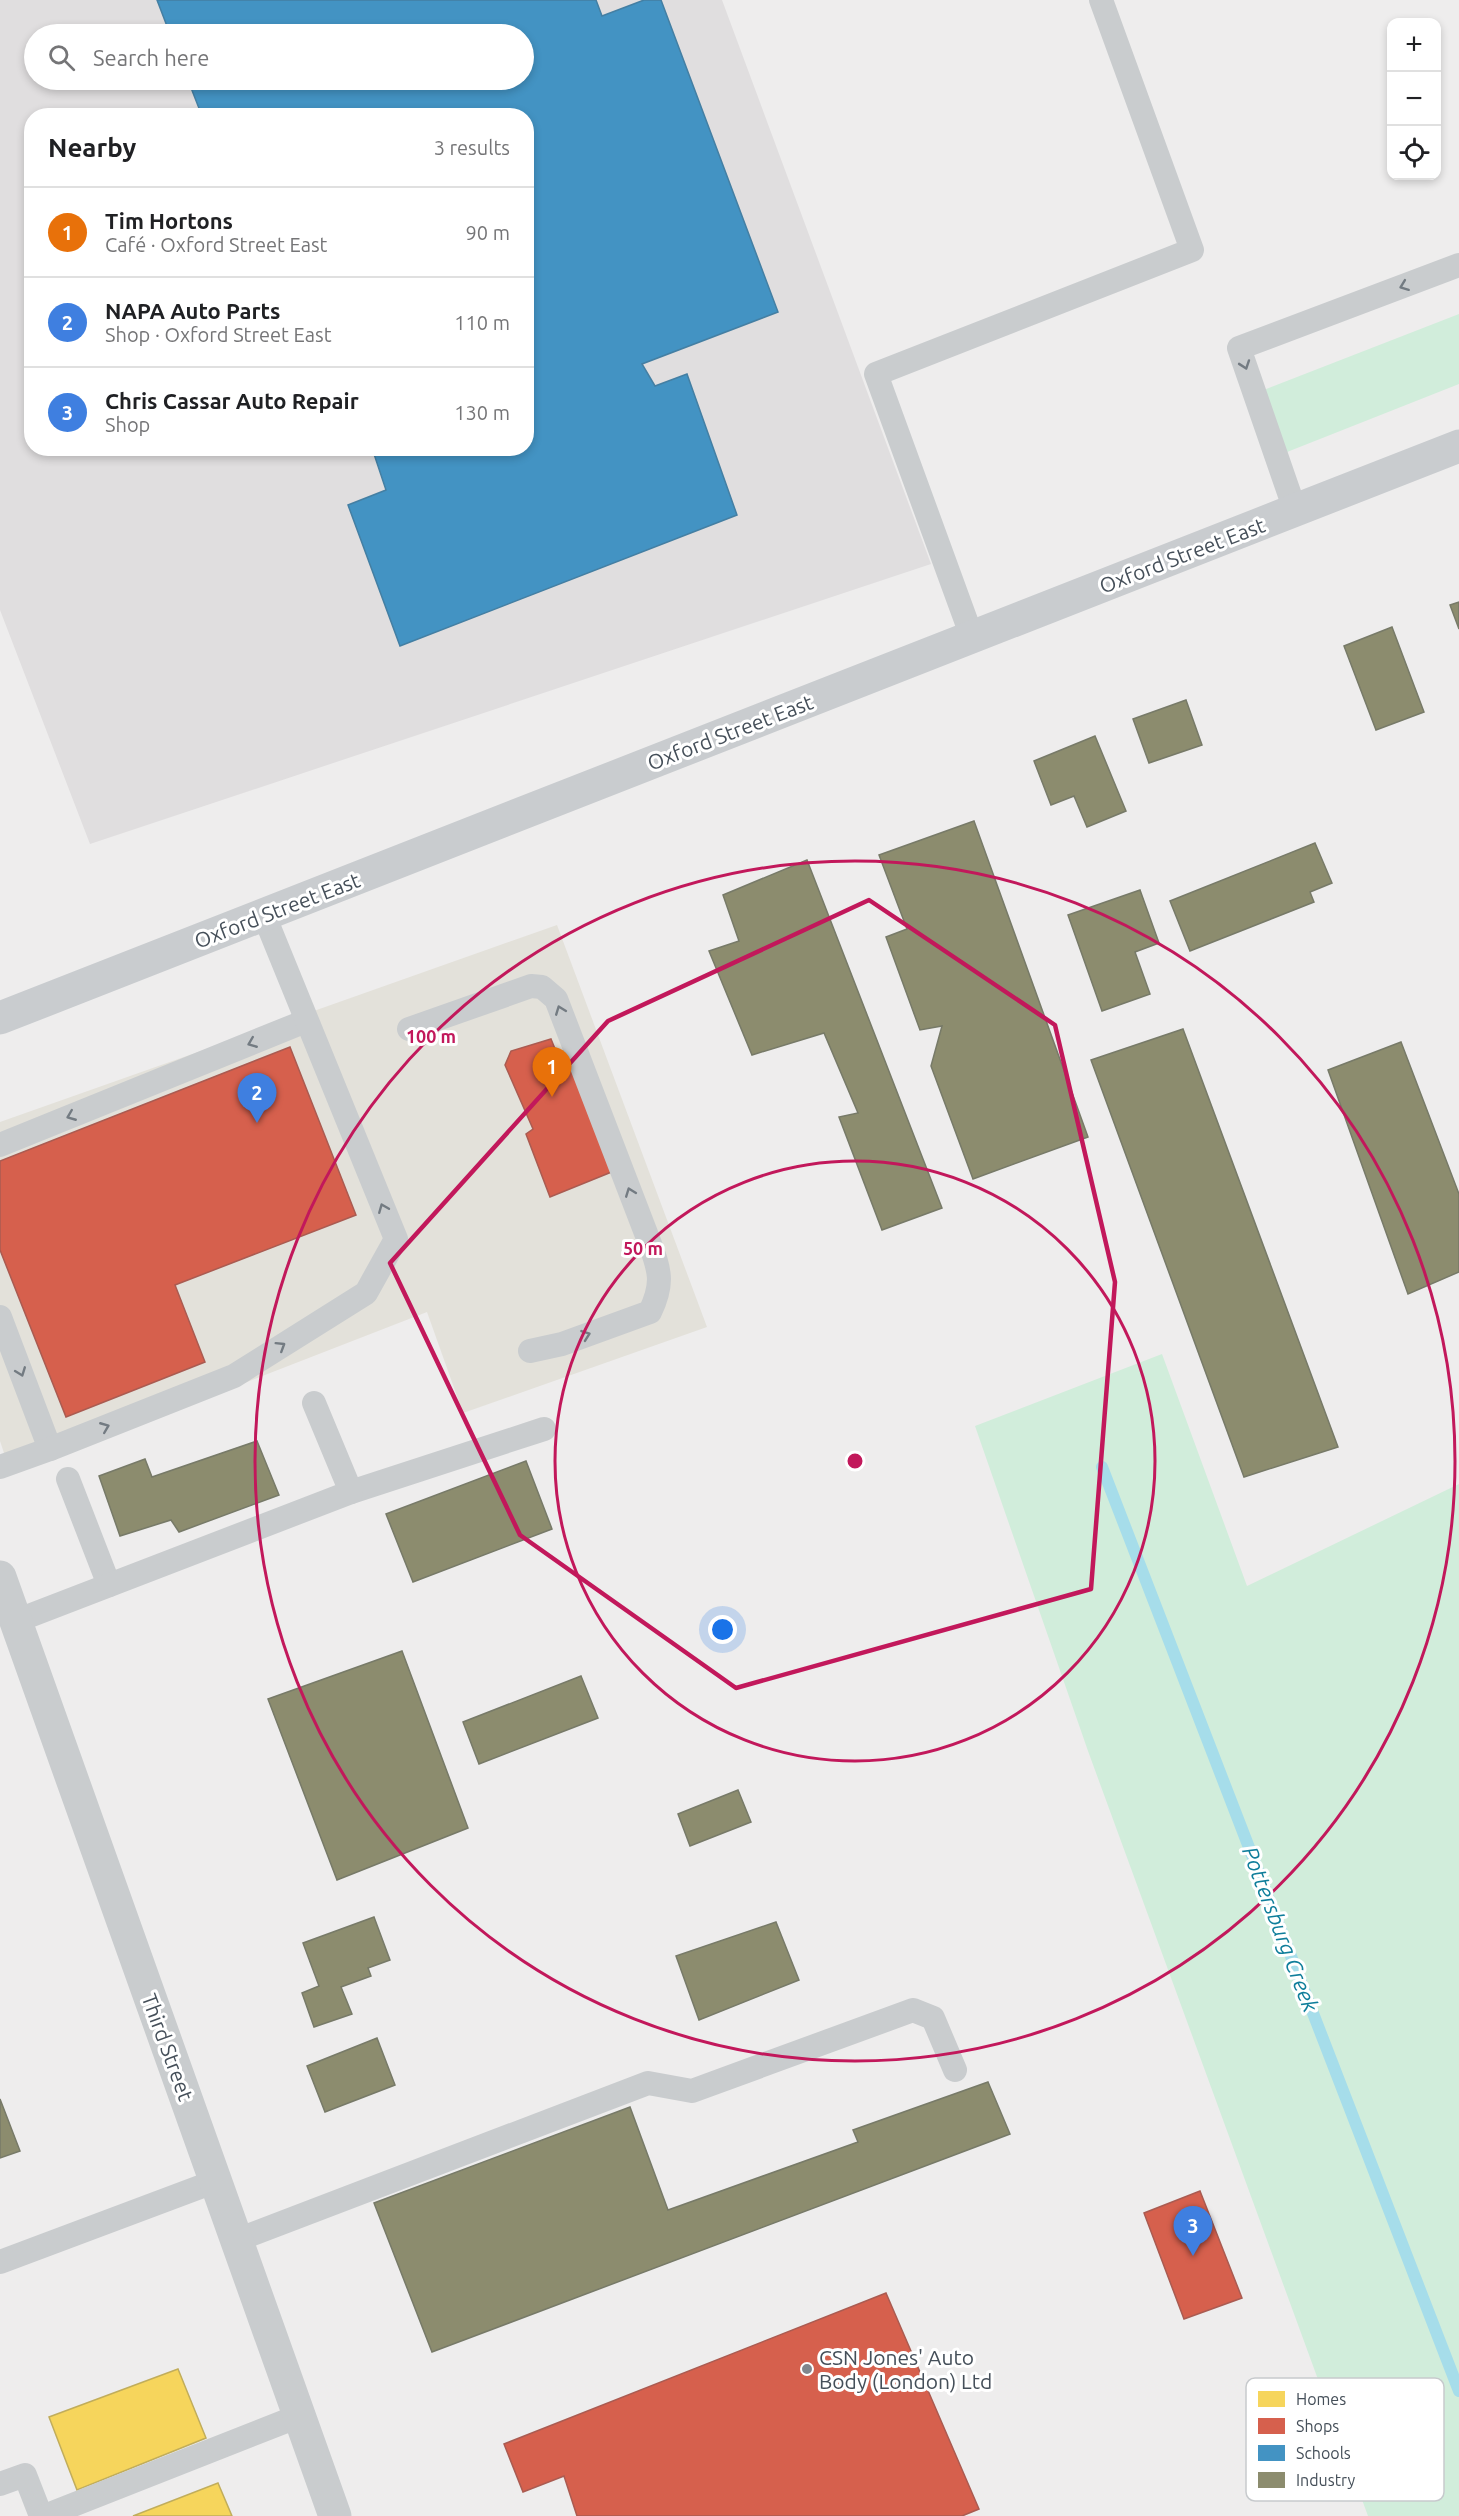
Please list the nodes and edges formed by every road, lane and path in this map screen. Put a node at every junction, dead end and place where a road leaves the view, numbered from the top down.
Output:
1 (1101, 0) edge
2 (1459, 265) edge
3 (1459, 446) edge
4 (1295, 510) junction
5 (972, 637) junction
6 (264, 915) junction
7 (0, 1018) edge
8 (306, 1021) junction
9 (409, 1029) dead end
10 (0, 1145) edge
11 (0, 1317) edge
12 (530, 1351) dead end
13 (314, 1403) dead end
14 (544, 1429) dead end
15 (50, 1449) junction
16 (0, 1467) edge
17 (68, 1479) dead end
18 (351, 1492) junction
19 (0, 1577) edge
20 (109, 1585) junction
21 (16, 1621) junction
22 (955, 2070) dead end
23 (216, 2181) junction
24 (237, 2240) junction
25 (0, 2262) edge
26 (299, 2416) junction
27 (0, 2484) edge
28 (43, 2516) edge
29 (335, 2516) edge

1 - 5 lane
2 -> 4 lane
3 - 4 main road, Oxford Street East
4 - 5 main road, Oxford Street East
5 - 6 main road, Oxford Street East
6 - 7 main road, Oxford Street East
6 - 8 lane
8 -> 10 lane
15 -> 8 lane
12 -> 9 lane
11 -> 15 lane
13 - 18 lane
14 - 18 lane
15 - 16 lane
17 - 20 lane
18 - 20 lane
19 - 21 street, Third Street
20 - 21 lane
21 - 23 street, Third Street
22 - 24 lane
23 - 24 street, Third Street
23 - 25 lane
24 - 26 street, Third Street
26 - 28 lane
26 - 29 street, Third Street
27 - 28 lane

